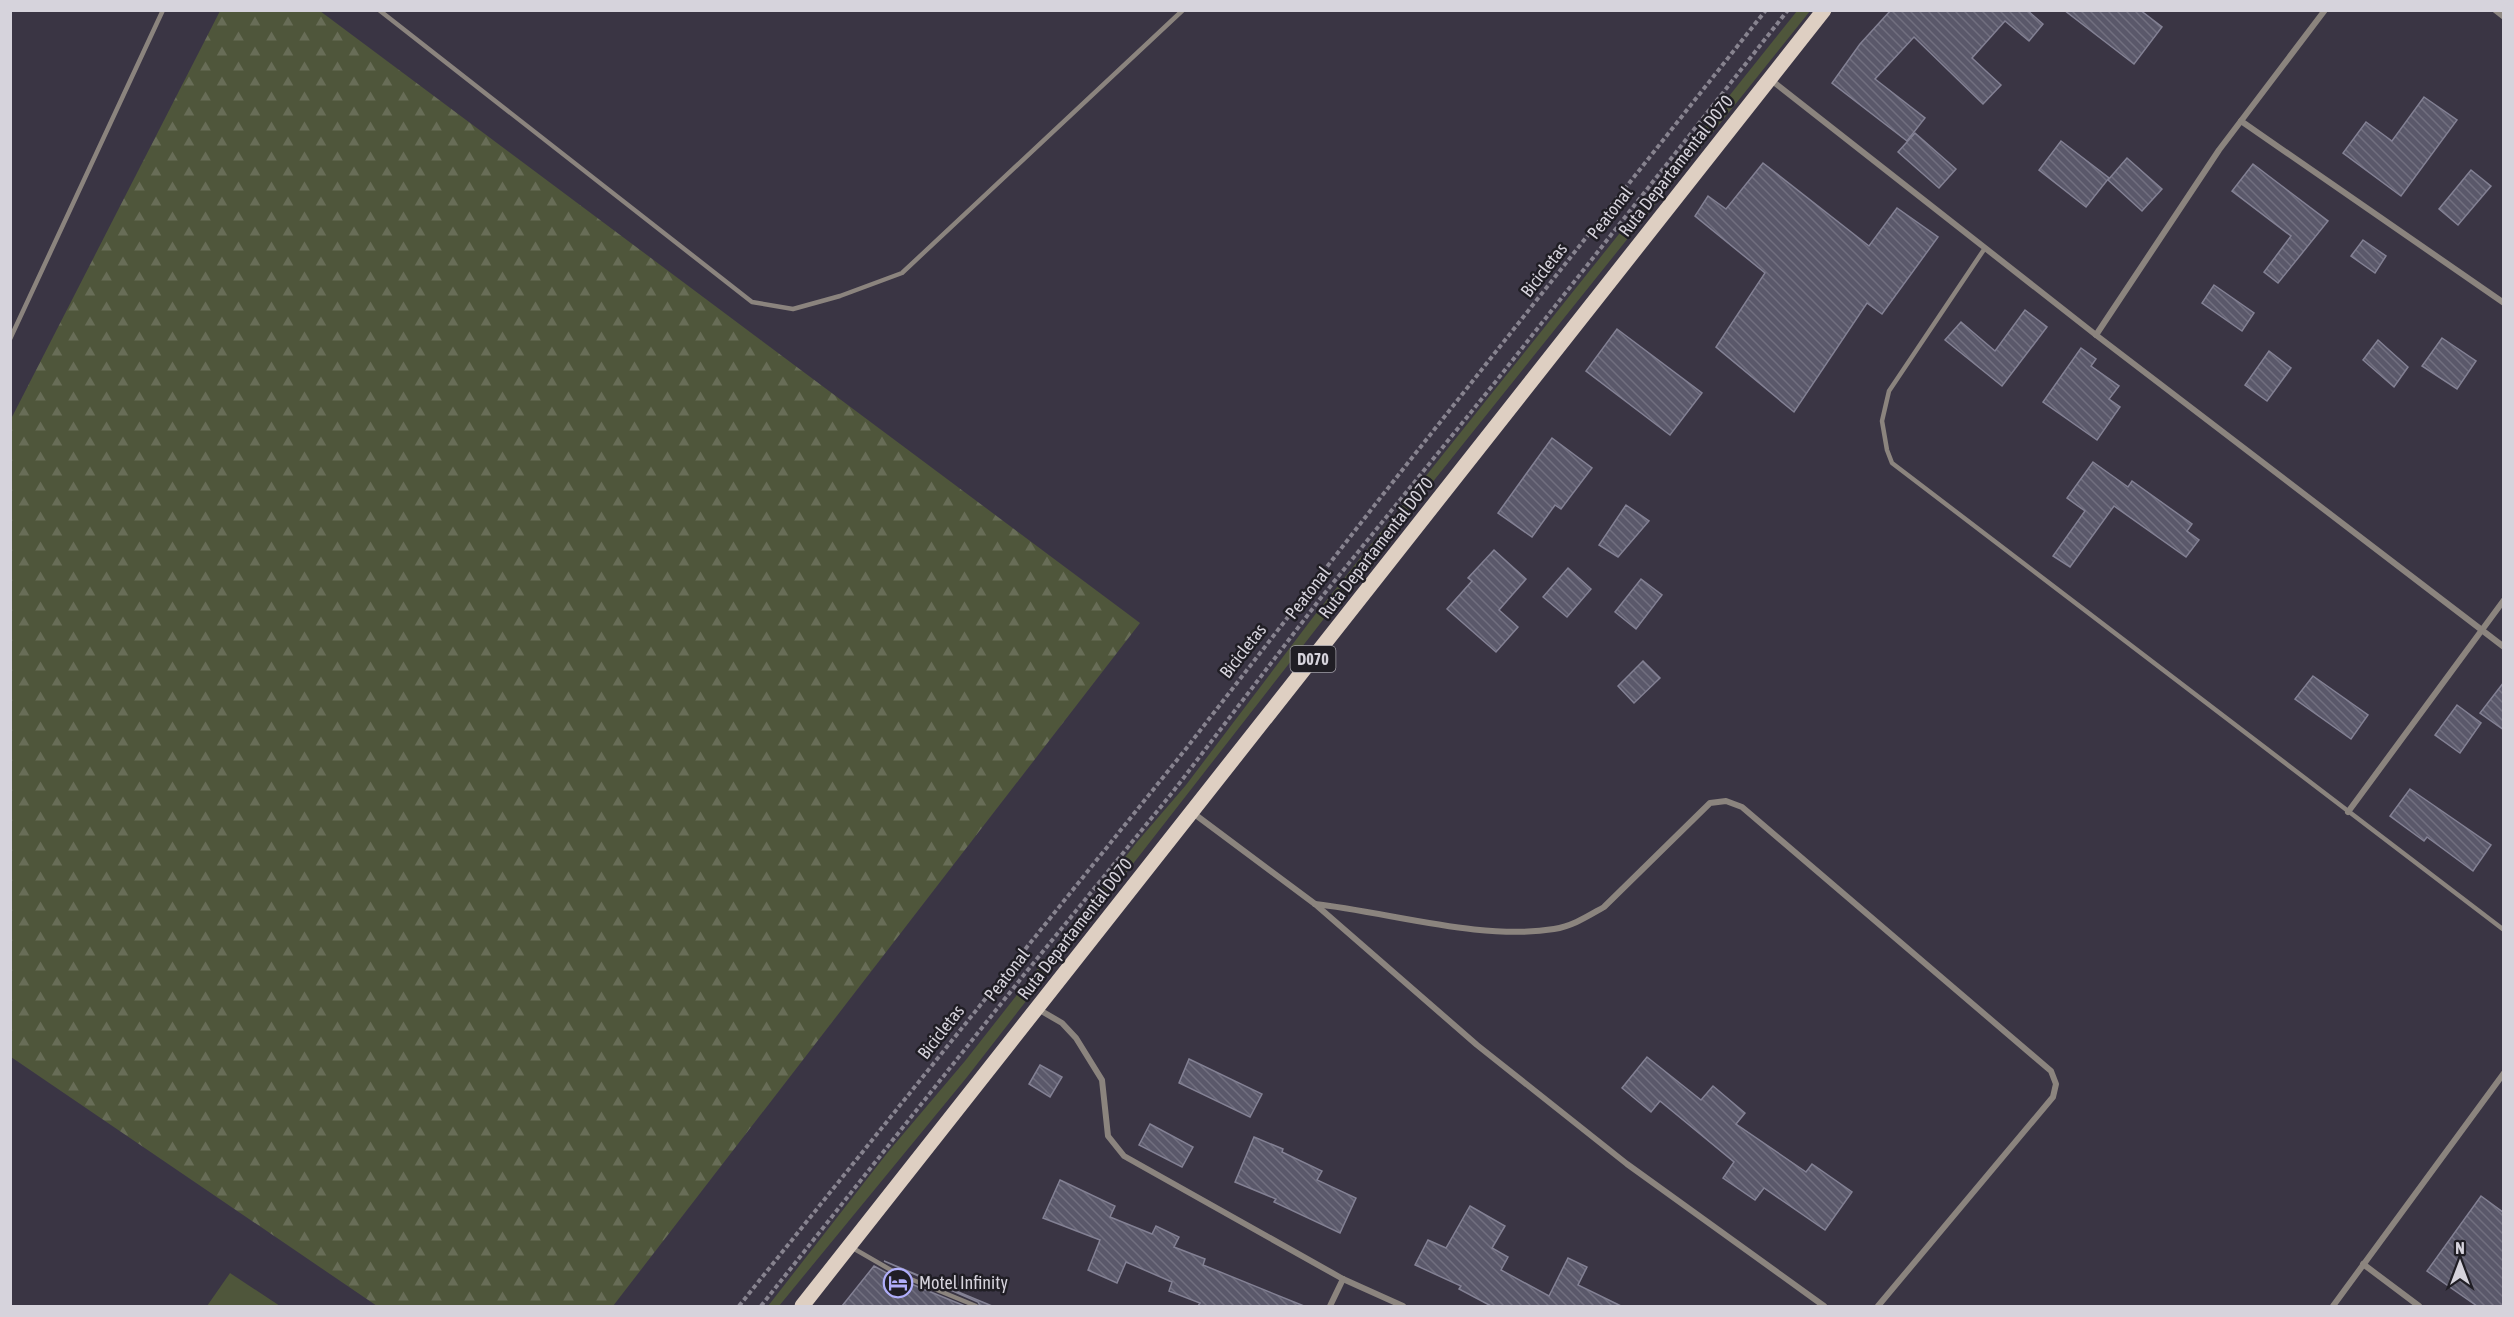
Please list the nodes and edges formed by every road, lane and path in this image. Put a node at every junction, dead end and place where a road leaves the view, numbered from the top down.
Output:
1 (163, 10) edge
2 (380, 10) edge
3 (1183, 10) edge
4 (1766, 10) edge
5 (1788, 10) edge
6 (1824, 10) edge
7 (2325, 10) edge
8 (2495, 10) edge
9 (2504, 17) edge
10 (1770, 79) junction
11 (2241, 121) junction
12 (1985, 248) junction
13 (2504, 303) edge
14 (2096, 335) junction
15 (10, 339) edge
16 (2504, 600) edge
17 (2482, 632) junction
18 (2504, 647) edge
19 (1192, 812) junction
20 (2348, 812) junction
21 (1315, 904) junction
22 (2504, 930) edge
23 (1037, 1009) junction
24 (2504, 1073) edge
25 (850, 1246) junction
26 (2363, 1264) junction
27 (1343, 1279) junction
28 (739, 1306) edge
29 (761, 1306) edge
30 (802, 1306) edge
31 (976, 1306) edge
32 (1330, 1306) edge
33 (1403, 1306) edge
34 (1824, 1306) edge
35 (1878, 1306) edge
36 (2332, 1306) edge
37 (2419, 1306) edge

1 - 15 lane
2 - 3 lane
4 - 28 path, Bicicletas
5 - 29 path, Peatonal
6 - 10 main road, Ruta Departamental D070 / D070
7 - 11 street
8 - 9 street
10 - 12 street
10 - 19 main road, Ruta Departamental D070 / D070
11 - 13 street
11 - 14 street
12 - 14 street
12 - 20 lane
14 - 17 street
16 - 17 street
17 - 18 street
17 - 20 street
19 - 21 street
19 - 23 main road, Ruta Departamental D070 / D070
20 - 22 lane
21 - 34 street
21 - 35 street
23 - 25 main road, Ruta Departamental D070 / D070
23 - 27 street
24 - 26 street
25 - 30 main road, Ruta Departamental D070 / D070
25 - 31 lane
26 - 36 street
26 - 37 street
27 - 32 street
27 - 33 street

